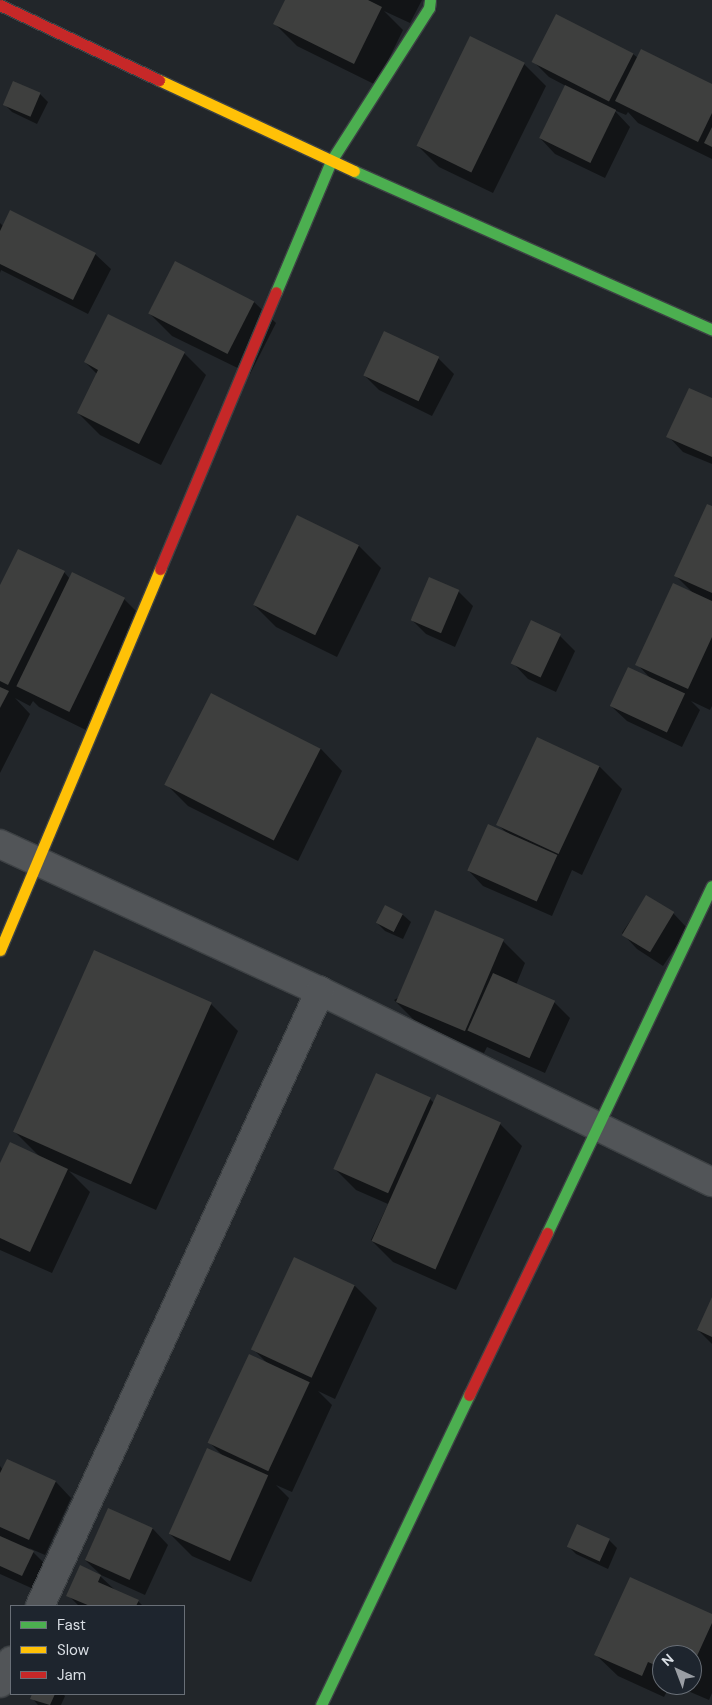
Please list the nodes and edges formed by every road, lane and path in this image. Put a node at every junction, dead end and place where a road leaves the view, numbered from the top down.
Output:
1 (430, 0) edge
2 (0, 5) edge
3 (331, 161) junction
4 (712, 330) edge
5 (0, 844) edge
6 (39, 860) junction
7 (712, 886) edge
8 (0, 950) edge
9 (320, 991) junction
10 (598, 1127) junction
11 (712, 1182) edge
12 (40, 1605) edge
13 (10, 1663) edge
14 (0, 1682) edge
15 (321, 1705) edge

1 - 3 street
2 - 3 street
3 - 4 street
3 - 6 street
5 - 6 street
6 - 8 street
6 - 9 street
7 - 10 street
9 - 10 street
9 - 12 street
10 - 11 street
10 - 15 street
13 - 14 street

